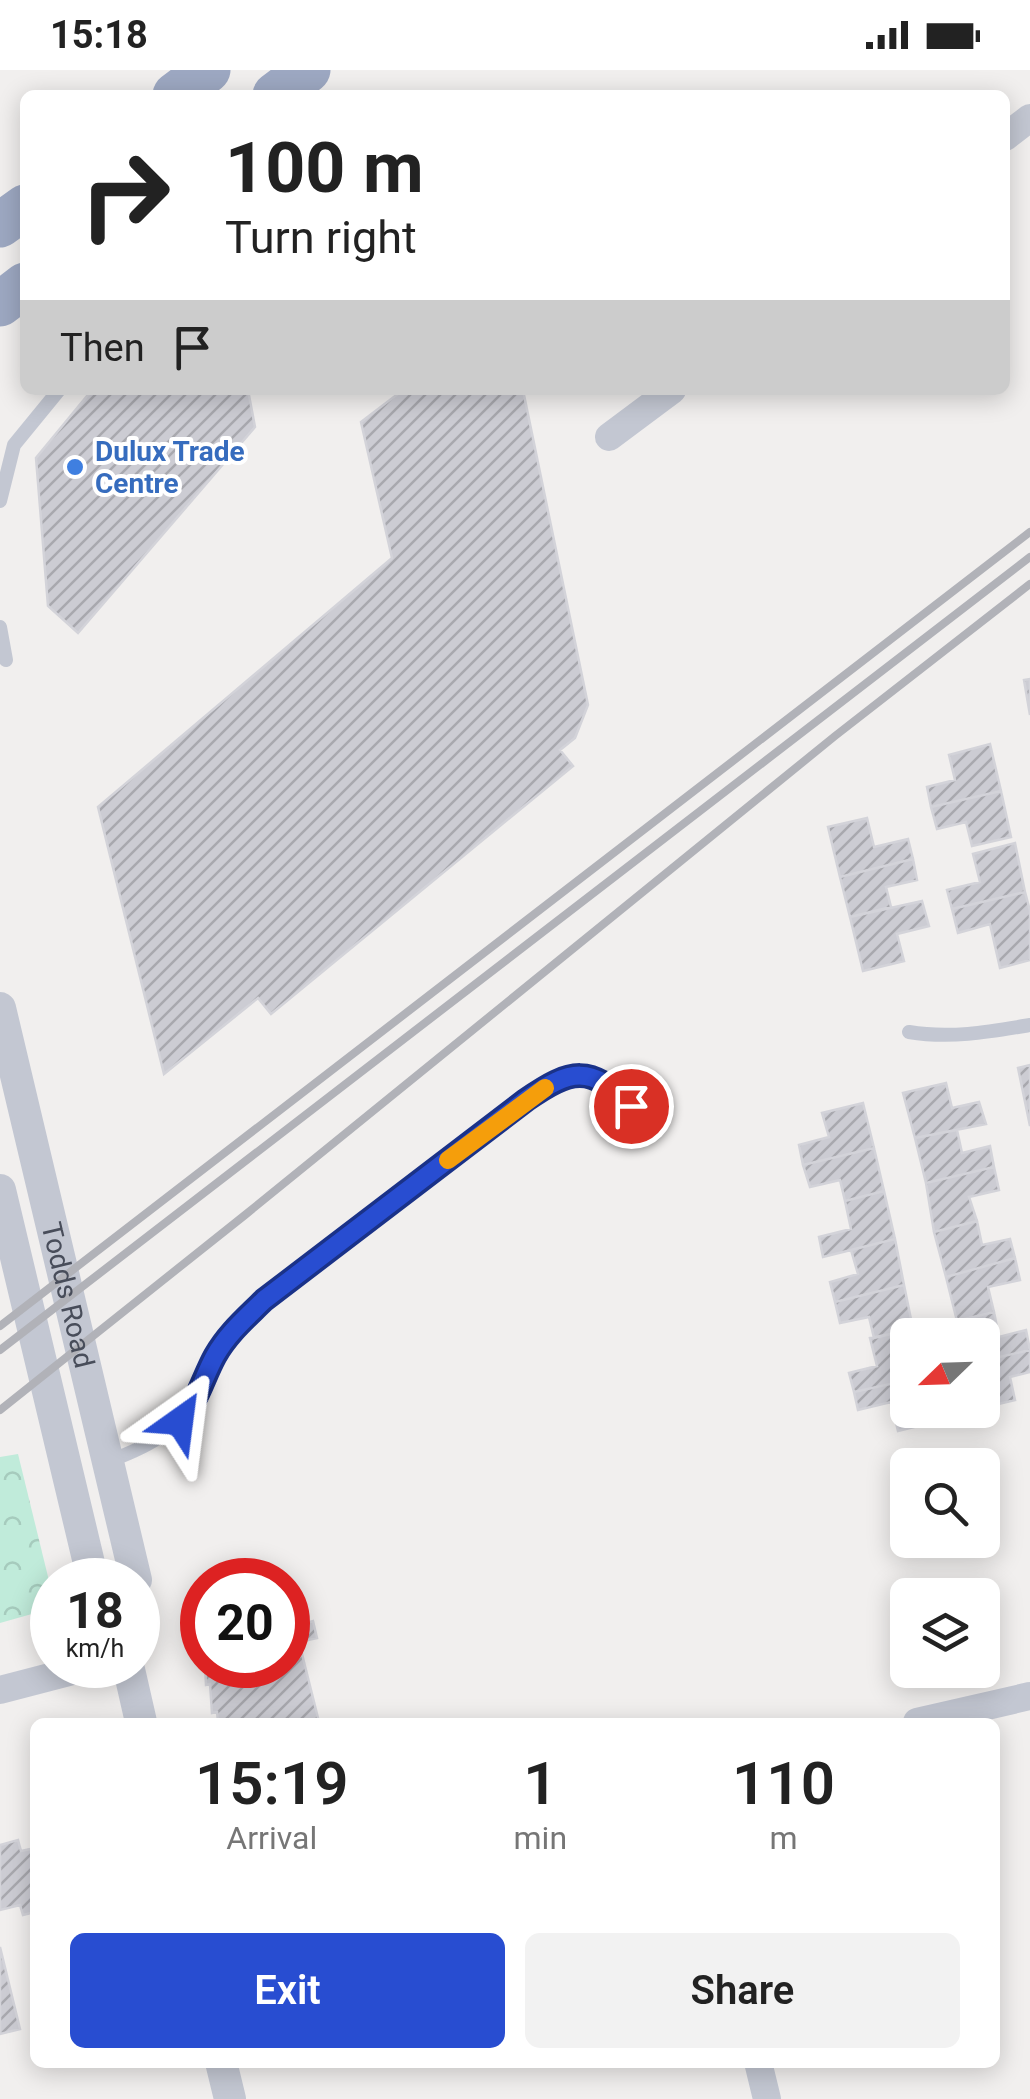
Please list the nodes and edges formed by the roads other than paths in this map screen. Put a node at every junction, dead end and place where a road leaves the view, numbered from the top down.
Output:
1 (208, 70) edge
2 (308, 70) edge
3 (181, 90) edge
4 (282, 90) edge
5 (1030, 118) edge
6 (1010, 133) edge
7 (20, 210) edge
8 (0, 225) edge
9 (20, 289) edge
10 (0, 304) edge
11 (55, 395) edge
12 (665, 395) edge
13 (609, 438) dead end
14 (0, 501) edge
15 (0, 628) edge
16 (6, 660) dead end
17 (0, 1008) edge
18 (1030, 1026) edge
19 (909, 1032) dead end
20 (631, 1106) dead end
21 (42, 1185) junction
22 (1, 1196) edge
23 (108, 1462) junction
24 (89, 1558) edge
25 (131, 1558) edge
26 (30, 1682) edge
27 (134, 1688) edge
28 (0, 1690) edge
29 (1030, 1696) edge
30 (141, 1718) edge
31 (934, 1718) edge
32 (222, 2068) edge
33 (759, 2068) edge
34 (230, 2099) edge
35 (767, 2099) edge

1 - 3 highway
2 - 4 highway
5 - 6 street
7 - 8 highway
9 - 10 highway
11 - 14 lane
12 - 13 street
15 - 16 lane
17 - 21 street, Todds Road
18 - 19 lane
20 - 23 lane
21 - 22 street
21 - 23 street, Todds Road
22 - 24 street, Todds Road
23 - 25 street, Todds Road
26 - 28 street
27 - 30 street
29 - 31 street
32 - 34 street
33 - 35 street

